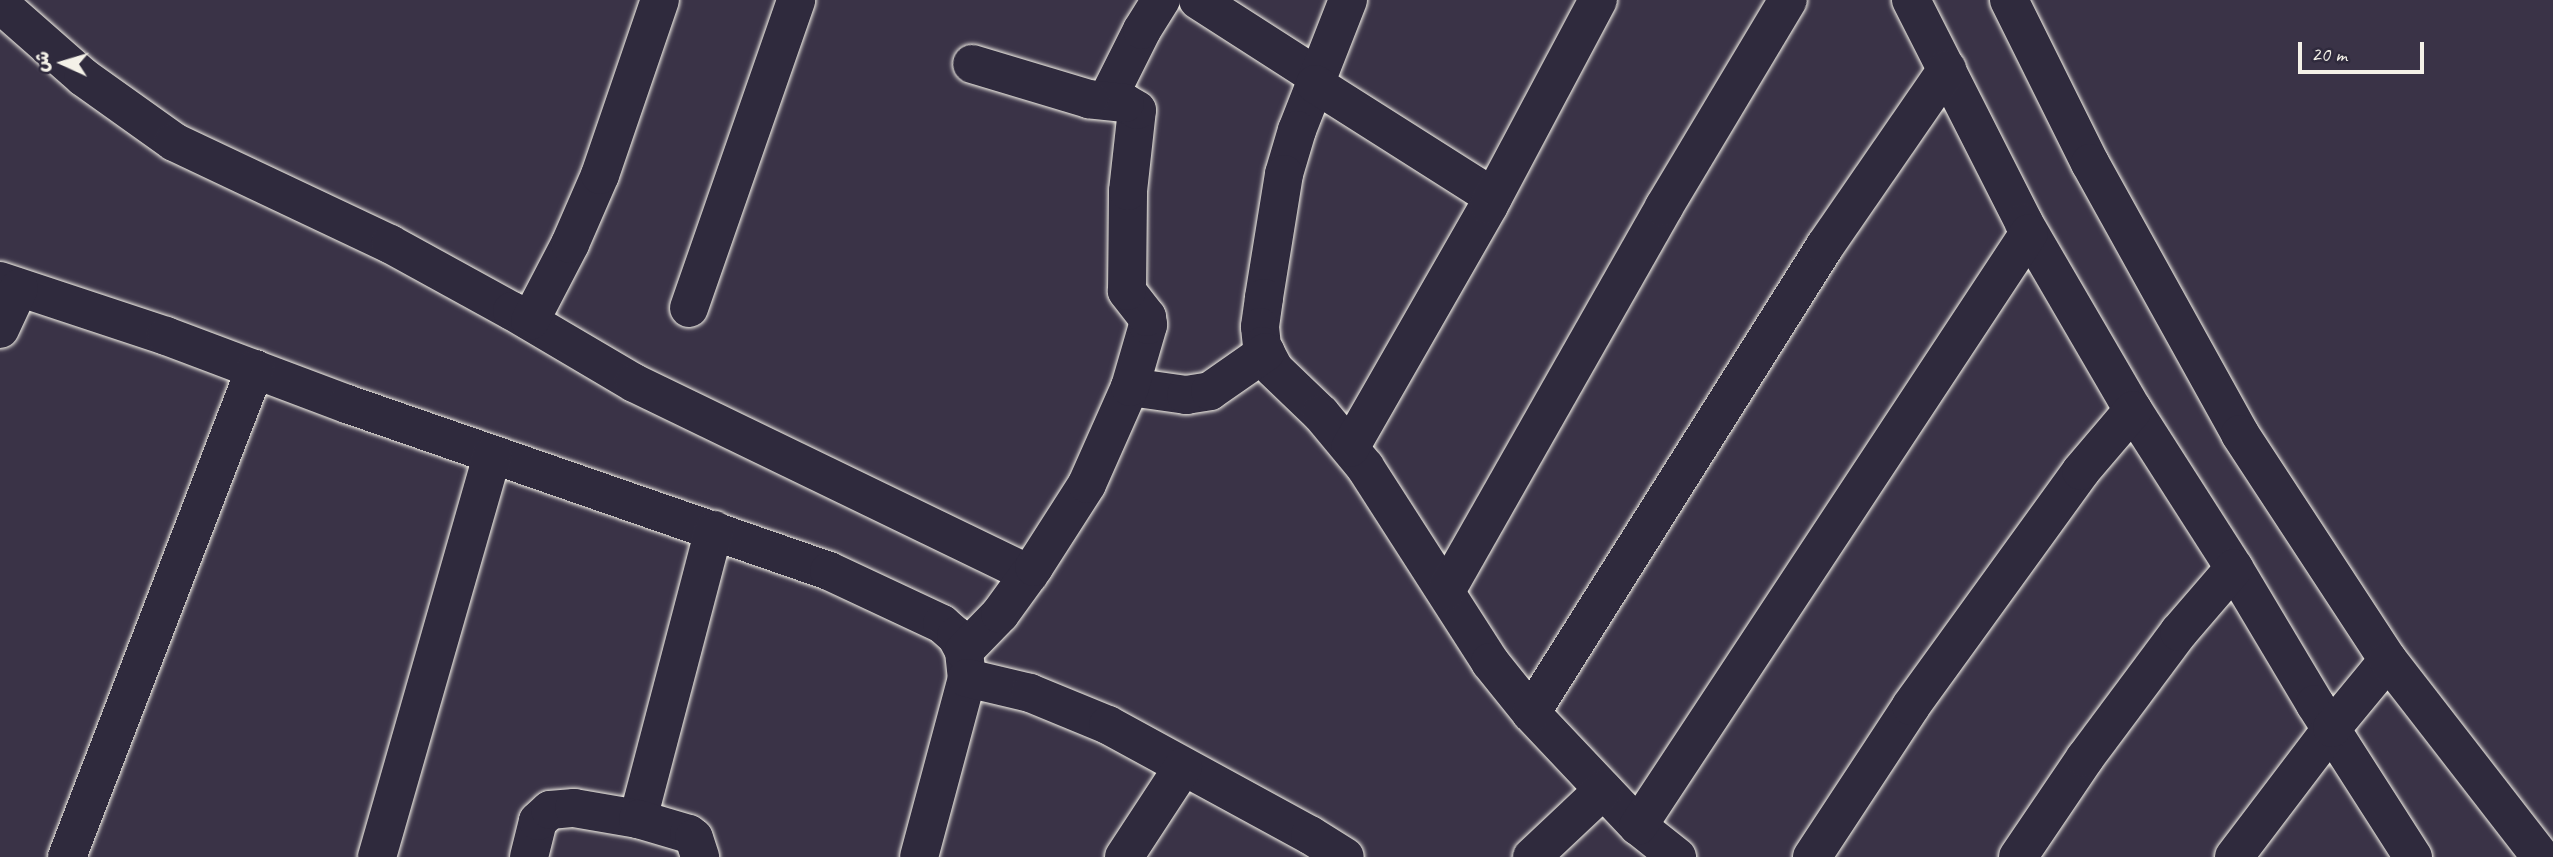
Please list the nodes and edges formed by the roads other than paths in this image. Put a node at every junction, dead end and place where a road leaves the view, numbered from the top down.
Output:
1 (660, 0) edge
2 (796, 0) edge
3 (1160, 0) edge
4 (1198, 0) edge
5 (1348, 0) edge
6 (1788, 0) edge
7 (1911, 0) edge
8 (2009, 0) edge
9 (0, 4) edge
10 (1586, 5) edge
11 (972, 64) dead end
12 (1947, 69) junction
13 (1317, 81) junction
14 (1107, 100) junction
15 (1493, 197) junction
16 (2029, 233) junction
17 (10, 285) edge
18 (689, 307) dead end
19 (530, 321) junction
20 (0, 329) edge
21 (1266, 352) junction
22 (255, 369) junction
23 (1130, 387) junction
24 (2133, 410) junction
25 (1350, 448) junction
26 (492, 456) junction
27 (714, 530) junction
28 (2234, 568) junction
29 (1029, 574) junction
30 (1446, 591) junction
31 (2388, 660) junction
32 (966, 665) junction
33 (1531, 713) junction
34 (2332, 728) junction
35 (1183, 767) junction
36 (1603, 790) junction
37 (638, 819) junction
38 (1638, 826) junction
39 (67, 857) edge
40 (377, 857) edge
41 (529, 857) edge
42 (700, 857) edge
43 (919, 857) edge
44 (1124, 857) edge
45 (1345, 857) edge
46 (1532, 857) edge
47 (1677, 857) edge
48 (1812, 857) edge
49 (2018, 857) edge
50 (2234, 857) edge
51 (2413, 857) edge
52 (2541, 857) edge

1 - 19 street
2 - 18 street
3 - 14 street
4 - 13 street
5 - 13 street
6 - 30 street
7 - 12 street
8 - 31 street
9 - 19 street
10 - 15 street
11 - 14 street
12 - 16 street
12 - 33 street
13 - 15 street
13 - 21 street
14 - 23 street
15 - 25 street
16 - 24 street
16 - 38 street
17 - 20 street
17 - 22 street
19 - 29 street
21 - 23 street
21 - 25 street
22 - 26 street
22 - 39 street
23 - 29 street
24 - 28 street
24 - 48 street
25 - 30 street
26 - 27 street
26 - 40 street
27 - 32 street
27 - 37 street
28 - 34 street
28 - 49 street
29 - 32 street
30 - 33 street
31 - 34 street
31 - 52 street
32 - 35 street
32 - 43 street
33 - 36 street
34 - 50 street
34 - 51 street
35 - 44 street
35 - 45 street
36 - 38 street
36 - 46 street
37 - 41 street
37 - 42 street
38 - 47 street

